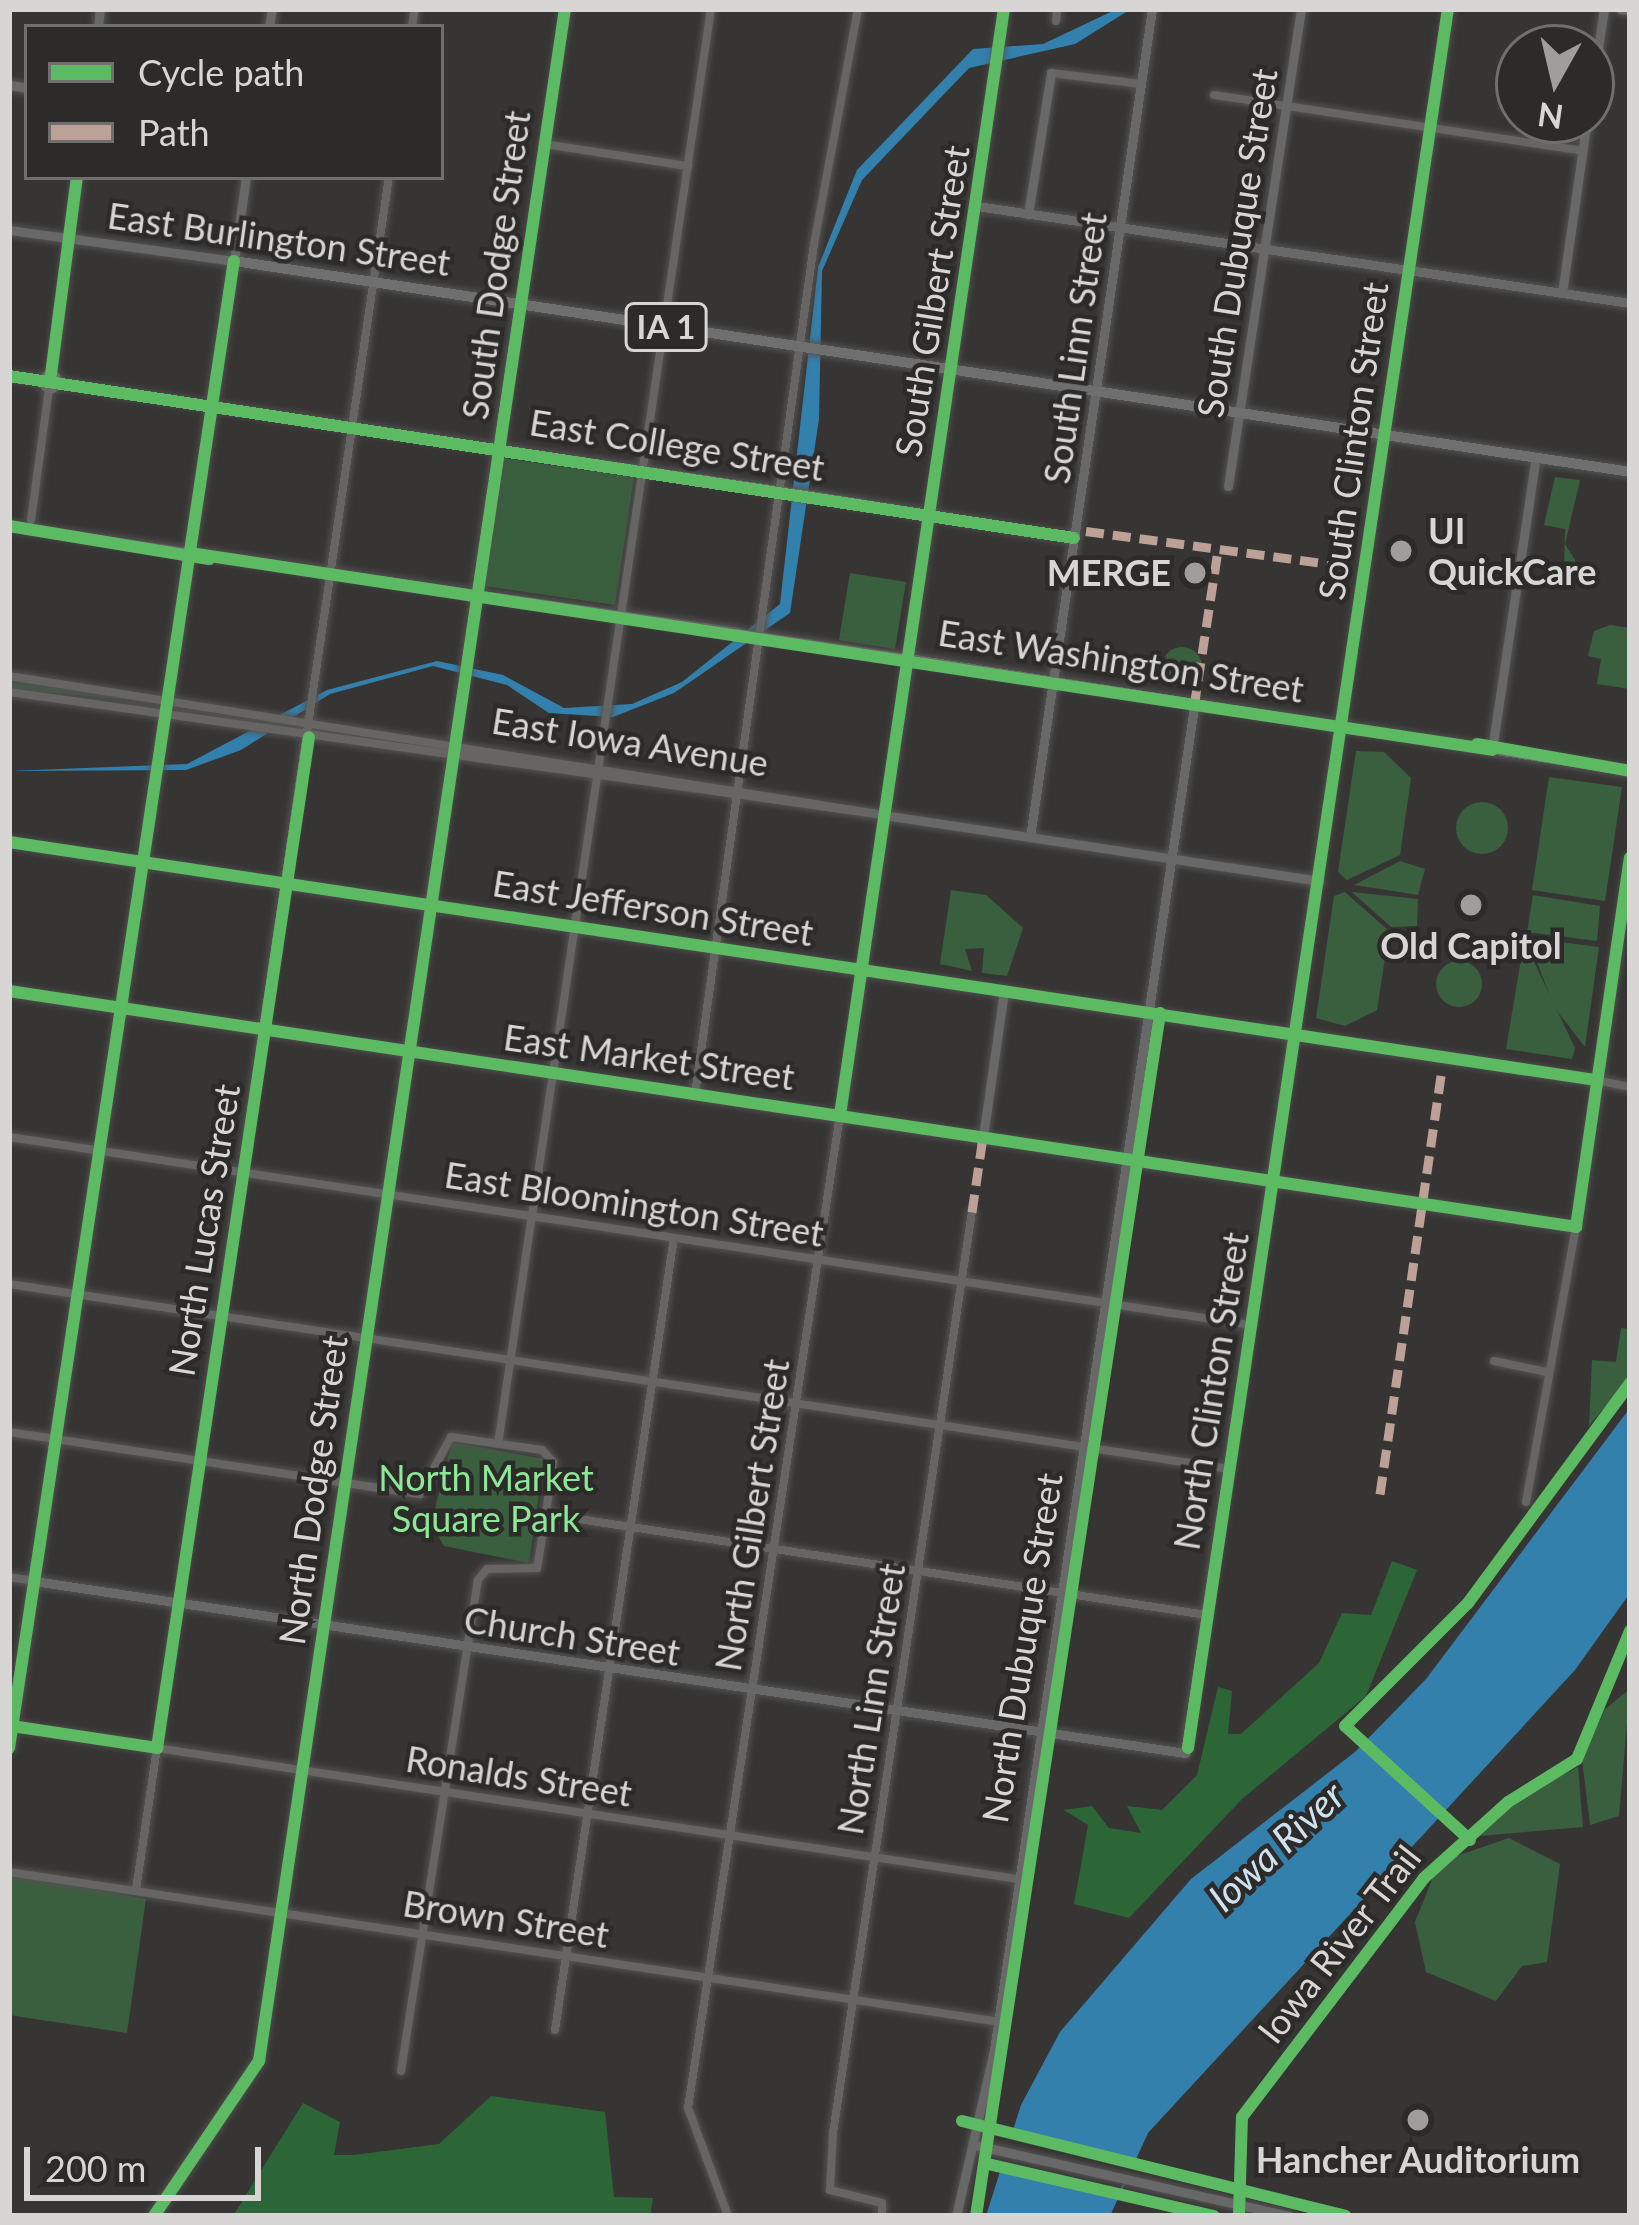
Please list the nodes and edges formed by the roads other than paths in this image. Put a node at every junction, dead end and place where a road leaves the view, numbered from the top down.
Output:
1 (565, 9) edge
2 (711, 9) edge
3 (859, 9) edge
4 (1004, 9) edge
5 (1057, 9) edge
6 (1153, 9) edge
7 (1301, 9) edge
8 (1448, 9) edge
9 (1620, 9) edge
10 (1630, 10) edge
11 (1056, 21) dead end
12 (1051, 73) joint
13 (1141, 84) junction
14 (1214, 95) dead end
15 (1286, 106) junction
16 (1430, 128) junction
17 (544, 144) junction
18 (1583, 144) edge
19 (1582, 152) junction
20 (688, 166) junction
21 (77, 180) edge
22 (246, 180) edge
23 (389, 180) edge
24 (977, 206) junction
25 (1028, 214) junction
26 (1119, 227) junction
27 (9, 230) edge
28 (68, 238) junction
29 (1262, 248) junction
30 (233, 261) junction
31 (1409, 270) junction
32 (374, 282) junction
33 (1562, 293) junction
34 (1630, 303) edge
35 (520, 305) junction
36 (664, 327) junction
37 (807, 348) junction
38 (951, 370) junction
39 (9, 376) edge
40 (50, 382) junction
41 (1094, 391) junction
42 (212, 405) junction
43 (1238, 413) junction
44 (356, 426) junction
45 (1384, 435) junction
46 (500, 448) junction
47 (1536, 457) junction
48 (642, 470) junction
49 (1630, 472) edge
50 (1228, 486) dead end
51 (787, 492) junction
52 (931, 515) junction
53 (28, 524) junction
54 (9, 526) edge
55 (1074, 538) junction
56 (190, 553) junction
57 (334, 574) junction
58 (477, 595) junction
59 (620, 617) junction
60 (759, 632) junction
61 (908, 658) junction
62 (9, 676) edge
63 (1052, 686) junction
64 (9, 692) edge
65 (169, 699) junction
66 (1194, 707) junction
67 (166, 716) junction
68 (312, 721) junction
69 (1342, 726) junction
70 (309, 737) junction
71 (455, 743) junction
72 (1492, 750) junction
73 (453, 759) junction
74 (598, 764) junction
75 (1630, 771) edge
76 (596, 778) junction
77 (742, 786) junction
78 (739, 802) junction
79 (884, 815) junction
80 (1030, 837) junction
81 (9, 842) edge
82 (1630, 858) edge
83 (1172, 859) junction
84 (144, 861) junction
85 (1319, 881) junction
86 (288, 883) junction
87 (430, 904) junction
88 (1625, 925) edge
89 (574, 926) junction
90 (718, 947) junction
91 (861, 970) junction
92 (9, 991) edge
93 (1004, 992) junction
94 (122, 1008) junction
95 (1148, 1012) junction
96 (264, 1030) junction
97 (1295, 1034) junction
98 (408, 1052) junction
99 (552, 1072) junction
100 (1596, 1080) junction
101 (1630, 1087) edge
102 (695, 1094) junction
103 (840, 1115) junction
104 (9, 1137) edge
105 (982, 1137) junction
106 (100, 1151) junction
107 (1128, 1160) junction
108 (243, 1173) junction
109 (1273, 1182) junction
110 (387, 1193) junction
111 (972, 1212) dead end
112 (530, 1217) junction
113 (1576, 1227) junction
114 (674, 1238) junction
115 (817, 1260) junction
116 (962, 1280) junction
117 (9, 1284) edge
118 (78, 1295) junction
119 (1106, 1303) junction
120 (221, 1317) junction
121 (1251, 1325) junction
122 (366, 1339) junction
123 (508, 1359) junction
124 (1494, 1361) dead end
125 (1546, 1372) junction
126 (652, 1382) junction
127 (796, 1404) junction
128 (939, 1426) junction
129 (9, 1432) edge
130 (55, 1439) junction
131 (498, 1444) junction
132 (1083, 1447) junction
133 (200, 1460) junction
134 (1230, 1469) junction
135 (344, 1482) junction
136 (1526, 1502) dead end
137 (546, 1514) junction
138 (630, 1525) junction
139 (774, 1547) junction
140 (918, 1569) junction
141 (9, 1577) edge
142 (34, 1581) junction
143 (1061, 1591) junction
144 (178, 1604) junction
145 (1208, 1616) junction
146 (323, 1626) junction
147 (466, 1648) junction
148 (609, 1669) junction
149 (753, 1691) junction
150 (897, 1713) junction
151 (12, 1726) junction
152 (1040, 1735) junction
153 (9, 1748) edge
154 (157, 1748) junction
155 (1172, 1756) joint
156 (302, 1770) junction
157 (444, 1792) junction
158 (587, 1813) junction
159 (731, 1834) junction
160 (874, 1856) junction
161 (9, 1872) edge
162 (1018, 1879) junction
163 (136, 1890) junction
164 (279, 1912) junction
165 (423, 1934) junction
166 (566, 1956) junction
167 (710, 1978) junction
168 (855, 2000) junction
169 (994, 2021) junction
170 (555, 2030) dead end
171 (401, 2071) dead end
172 (975, 2145) junction
173 (154, 2216) edge
174 (728, 2216) edge
175 (882, 2216) edge
176 (956, 2216) edge
177 (1289, 2216) edge

1 - 17 street, South Dodge Street
2 - 20 street
3 - 37 street
4 - 24 street, South Gilbert Street
5 - 11 street
6 - 13 street, South Linn Street
7 - 15 street, South Dubuque Street
8 - 16 street, South Clinton Street
9 - 10 street
12 - 13 street
12 - 25 street
13 - 26 street, South Linn Street
14 - 15 street
15 - 16 street
15 - 29 street, South Dubuque Street
16 - 19 street
16 - 31 street, South Clinton Street
17 - 20 street
17 - 35 street, South Dodge Street
18 - 19 street
19 - 33 street
20 - 36 street
21 - 28 street
22 - 30 street
23 - 32 street, North Lucas Street
24 - 25 street
24 - 38 street, South Gilbert Street
25 - 26 street
26 - 29 street
26 - 41 street, South Linn Street
27 - 28 street, East Burlington Street
28 - 30 street, East Burlington Street
28 - 40 street
29 - 31 street
29 - 43 street, South Dubuque Street
30 - 32 main road, East Burlington Street / IA 1
30 - 42 main road
31 - 33 street
31 - 45 street, South Clinton Street
32 - 35 main road, East Burlington Street / IA 1
32 - 44 street, North Lucas Street
33 - 34 street
35 - 36 main road, East Burlington Street / IA 1
35 - 46 main road, South Dodge Street
36 - 37 main road, East Burlington Street / IA 1
36 - 48 street
37 - 38 main road, East Burlington Street / IA 1
37 - 51 street
38 - 41 main road, East Burlington Street / IA 1
38 - 52 street, South Gilbert Street
39 - 40 street, East College Street
40 - 42 street, East College Street
40 - 53 street
41 - 43 main road, East Burlington Street / IA 1
41 - 55 street, South Linn Street
42 - 44 street, East College Street
42 - 56 main road
43 - 45 main road, East Burlington Street / IA 1
43 - 50 street, South Dubuque Street
44 - 46 street, East College Street
44 - 57 street, North Lucas Street
45 - 47 main road, East Burlington Street / IA 1
45 - 69 street, South Clinton Street
46 - 48 street, East College Street
46 - 58 main road, South Dodge Street
47 - 49 main road, IA 1
47 - 72 street
48 - 51 street, East College Street
48 - 59 street
51 - 52 street, East College Street
51 - 60 street
52 - 55 street, East College Street
52 - 61 street, South Gilbert Street
53 - 54 street
53 - 56 street, East Washington Street
55 - 63 street, South Linn Street
56 - 57 street, East Washington Street
56 - 65 main road
57 - 58 street, East Washington Street
57 - 68 street, North Lucas Street
58 - 59 street, East Washington Street
58 - 71 main road, South Dodge Street
59 - 60 street, East Washington Street
59 - 74 street
60 - 61 street, East Washington Street
60 - 77 street
61 - 63 street, East Washington Street
61 - 79 street, South Gilbert Street
62 - 65 street, East Iowa Avenue
63 - 66 street, East Washington Street
63 - 80 street, South Linn Street
64 - 67 street, East Iowa Avenue
65 - 67 main road
65 - 68 street, East Iowa Avenue
66 - 69 street, East Washington Street
66 - 83 street
67 - 70 street, East Iowa Avenue
67 - 84 main road
68 - 70 street, North Lucas Street
68 - 71 street, East Iowa Avenue
69 - 72 street, East Washington Street
69 - 85 street, South Clinton Street
70 - 73 street, East Iowa Avenue
70 - 86 street, North Lucas Street
71 - 73 main road, North Dodge Street
71 - 74 street, East Iowa Avenue
72 - 75 street, East Washington Street
73 - 76 street, East Iowa Avenue
73 - 87 main road, North Dodge Street
74 - 76 street
74 - 77 street, East Iowa Avenue
76 - 78 street, East Iowa Avenue
76 - 89 street
77 - 78 street
77 - 79 street, East Iowa Avenue
78 - 79 street, East Iowa Avenue
78 - 90 street
79 - 80 street, East Iowa Avenue
79 - 91 street, North Gilbert Street
80 - 83 street, East Iowa Avenue
81 - 84 street, East Jefferson Street
82 - 88 street
83 - 85 street, East Iowa Avenue
83 - 95 street, North Dubuque Street
84 - 86 street, East Jefferson Street
84 - 94 main road
85 - 97 street, North Clinton Street
86 - 87 street, East Jefferson Street
86 - 96 street, North Lucas Street
87 - 89 street, East Jefferson Street
87 - 98 main road, North Dodge Street
88 - 100 street
89 - 90 street, East Jefferson Street
89 - 99 street
90 - 91 street, East Jefferson Street
90 - 102 street
91 - 93 street, East Jefferson Street
91 - 103 street, North Gilbert Street
92 - 94 street, East Market Street
93 - 95 street, East Jefferson Street
93 - 105 street
94 - 96 street, East Market Street
94 - 106 main road
95 - 97 street, East Jefferson Street
95 - 107 street, North Dubuque Street
96 - 98 street, East Market Street
96 - 108 street, North Lucas Street
97 - 100 street, East Jefferson Street
97 - 109 street, North Clinton Street
98 - 99 street, East Market Street
98 - 110 main road, North Dodge Street
99 - 102 street, East Market Street
99 - 112 street
100 - 101 street
100 - 113 street
102 - 103 street, East Market Street
103 - 105 street, East Market Street
103 - 115 street, North Gilbert Street
104 - 106 street, East Bloomington Street
105 - 107 street, East Market Street
106 - 108 street, East Bloomington Street
106 - 118 main road
107 - 109 street, East Market Street
107 - 119 street, North Dubuque Street
108 - 110 street, East Bloomington Street
108 - 120 street, North Lucas Street
109 - 113 street, East Market Street
109 - 121 street, North Clinton Street
110 - 112 street, East Bloomington Street
110 - 122 main road, North Dodge Street
111 - 116 street, North Linn Street
112 - 114 street, East Bloomington Street
112 - 123 street
113 - 125 street
114 - 115 street, East Bloomington Street
114 - 126 street
115 - 116 street, East Bloomington Street
115 - 127 street, North Gilbert Street
116 - 119 street, East Bloomington Street
116 - 128 street, North Linn Street
117 - 118 street
118 - 120 street
118 - 130 main road
119 - 121 street, East Bloomington Street
119 - 132 street, North Dubuque Street
120 - 122 street
120 - 133 street, North Lucas Street
121 - 134 street, North Clinton Street
122 - 123 street
122 - 135 main road, North Dodge Street
123 - 126 street
123 - 131 street
124 - 125 street
125 - 136 street
126 - 127 street
126 - 138 street
127 - 128 street
127 - 139 street, North Gilbert Street
128 - 132 street
128 - 140 street, North Linn Street
129 - 130 street
130 - 133 street
130 - 142 main road
131 - 135 street
131 - 137 street
132 - 134 street
132 - 143 street, North Dubuque Street
133 - 135 street
133 - 144 street, North Lucas Street
134 - 145 street, North Clinton Street
135 - 146 main road, North Dodge Street
137 - 138 street
137 - 147 street
138 - 139 street
138 - 148 street
139 - 140 street
139 - 149 street, North Gilbert Street
140 - 143 street
140 - 150 street, North Linn Street
141 - 142 street
142 - 144 street, Church Street
142 - 151 main road
143 - 145 street
143 - 152 street, North Dubuque Street
144 - 146 street, Church Street
144 - 154 street, North Lucas Street
145 - 155 street, North Clinton Street
146 - 147 street, Church Street
146 - 156 main road, North Dodge Street
147 - 148 street, Church Street
147 - 157 street
148 - 149 street, Church Street
148 - 158 street
149 - 150 street, Church Street
149 - 159 street, North Gilbert Street
150 - 152 street, Church Street
150 - 160 street, North Linn Street
151 - 153 main road
151 - 154 street, Ronalds Street
152 - 155 street, Church Street
152 - 162 street, North Dubuque Street
154 - 156 street, Ronalds Street
154 - 163 street, North Lucas Street
156 - 157 street, Ronalds Street
156 - 164 main road, North Dodge Street
157 - 158 street, Ronalds Street
157 - 165 street
158 - 159 street, Ronalds Street
158 - 166 street
159 - 160 street, Ronalds Street
159 - 167 street, North Gilbert Street
160 - 162 street, Ronalds Street
160 - 168 street, North Linn Street
161 - 163 street, Brown Street
162 - 169 street, North Dubuque Street
163 - 164 street, Brown Street
164 - 165 street, Brown Street
164 - 173 main road, North Dodge Street
165 - 166 street, Brown Street
165 - 171 street
166 - 167 street, Brown Street
166 - 170 street
167 - 168 street, Brown Street
167 - 174 street, North Gilbert Street
168 - 169 street, Brown Street
168 - 175 street, North Linn Street
169 - 172 street, North Dubuque Street
172 - 176 street, North Dubuque Street
172 - 177 street

